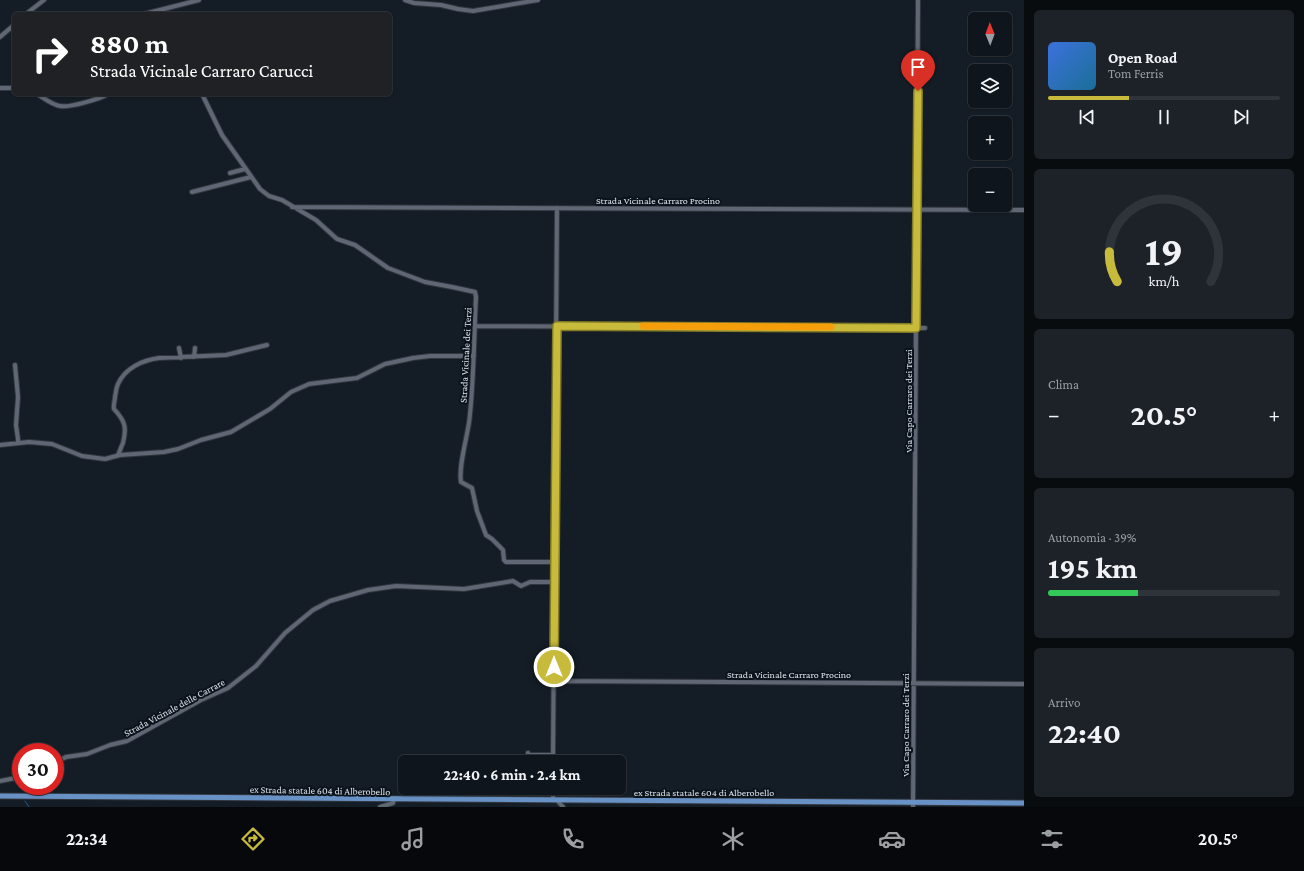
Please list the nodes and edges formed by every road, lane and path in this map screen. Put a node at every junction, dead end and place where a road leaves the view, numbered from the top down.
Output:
1 (44, 0) edge
2 (199, 0) edge
3 (405, 0) edge
4 (538, 0) edge
5 (918, 0) edge
6 (29, 12) edge
7 (152, 12) edge
8 (12, 28) edge
9 (0, 37) edge
10 (0, 88) edge
11 (12, 88) edge
12 (41, 96) edge
13 (104, 96) edge
14 (203, 96) edge
15 (245, 169) junction
16 (230, 173) dead end
17 (251, 177) junction
18 (192, 192) dead end
19 (292, 207) junction
20 (557, 208) junction
21 (917, 210) junction
22 (1024, 210) edge
23 (475, 326) junction
24 (557, 326) junction
25 (916, 328) junction
26 (925, 328) dead end
27 (267, 345) dead end
28 (179, 348) dead end
29 (194, 348) dead end
30 (474, 356) junction
31 (194, 357) junction
32 (180, 358) junction
33 (15, 365) dead end
34 (18, 443) junction
35 (0, 445) edge
36 (118, 455) junction
37 (554, 562) junction
38 (554, 582) junction
39 (554, 681) junction
40 (914, 683) junction
41 (1024, 684) edge
42 (553, 755) edge
43 (64, 758) edge
44 (12, 779) edge
45 (0, 781) edge
46 (554, 795) edge
47 (0, 796) edge
48 (394, 799) junction
49 (555, 800) junction
50 (1024, 803) edge
51 (913, 805) edge
52 (380, 807) edge
53 (563, 807) edge

1 - 6 street
2 - 7 street
3 - 4 street
5 - 21 street, Via Capo Carraro dei Terzi
8 - 9 street
10 - 11 street
12 - 13 street
14 - 15 street, Strada Vicinale dei Terzi
15 - 16 street
15 - 17 street, Strada Vicinale dei Terzi
17 - 18 street
17 - 19 street, Strada Vicinale dei Terzi
19 - 20 street, Strada Vicinale Carraro Procino
19 - 23 street, Strada Vicinale dei Terzi
20 - 21 street, Strada Vicinale Carraro Procino
20 - 24 street
21 - 22 street, Strada Vicinale Carraro Procino
21 - 25 street, Via Capo Carraro dei Terzi
23 - 24 street
23 - 30 street, Strada Vicinale dei Terzi
24 - 25 street
24 - 37 street
25 - 26 street
25 - 40 street, Via Capo Carraro dei Terzi
27 - 31 street
28 - 32 street
29 - 31 street
30 - 36 street
30 - 37 street, Strada Vicinale dei Terzi
31 - 32 street
32 - 36 street
33 - 34 street
34 - 35 street
34 - 36 street
37 - 38 street
38 - 39 street
38 - 43 street, Strada Vicinale delle Carrare
39 - 40 street, Strada Vicinale Carraro Procino
39 - 42 street
40 - 41 street, Strada Vicinale Carraro Procino
40 - 51 street, Via Capo Carraro dei Terzi
44 - 45 street
46 - 49 street
47 - 48 main road, ex Strada statale 604 di Alberobello
48 - 49 main road, ex Strada statale 604 di Alberobello
48 - 52 street
49 - 51 main road, ex Strada statale 604 di Alberobello
49 - 53 street
50 - 51 main road, ex Strada statale 604 di Alberobello

